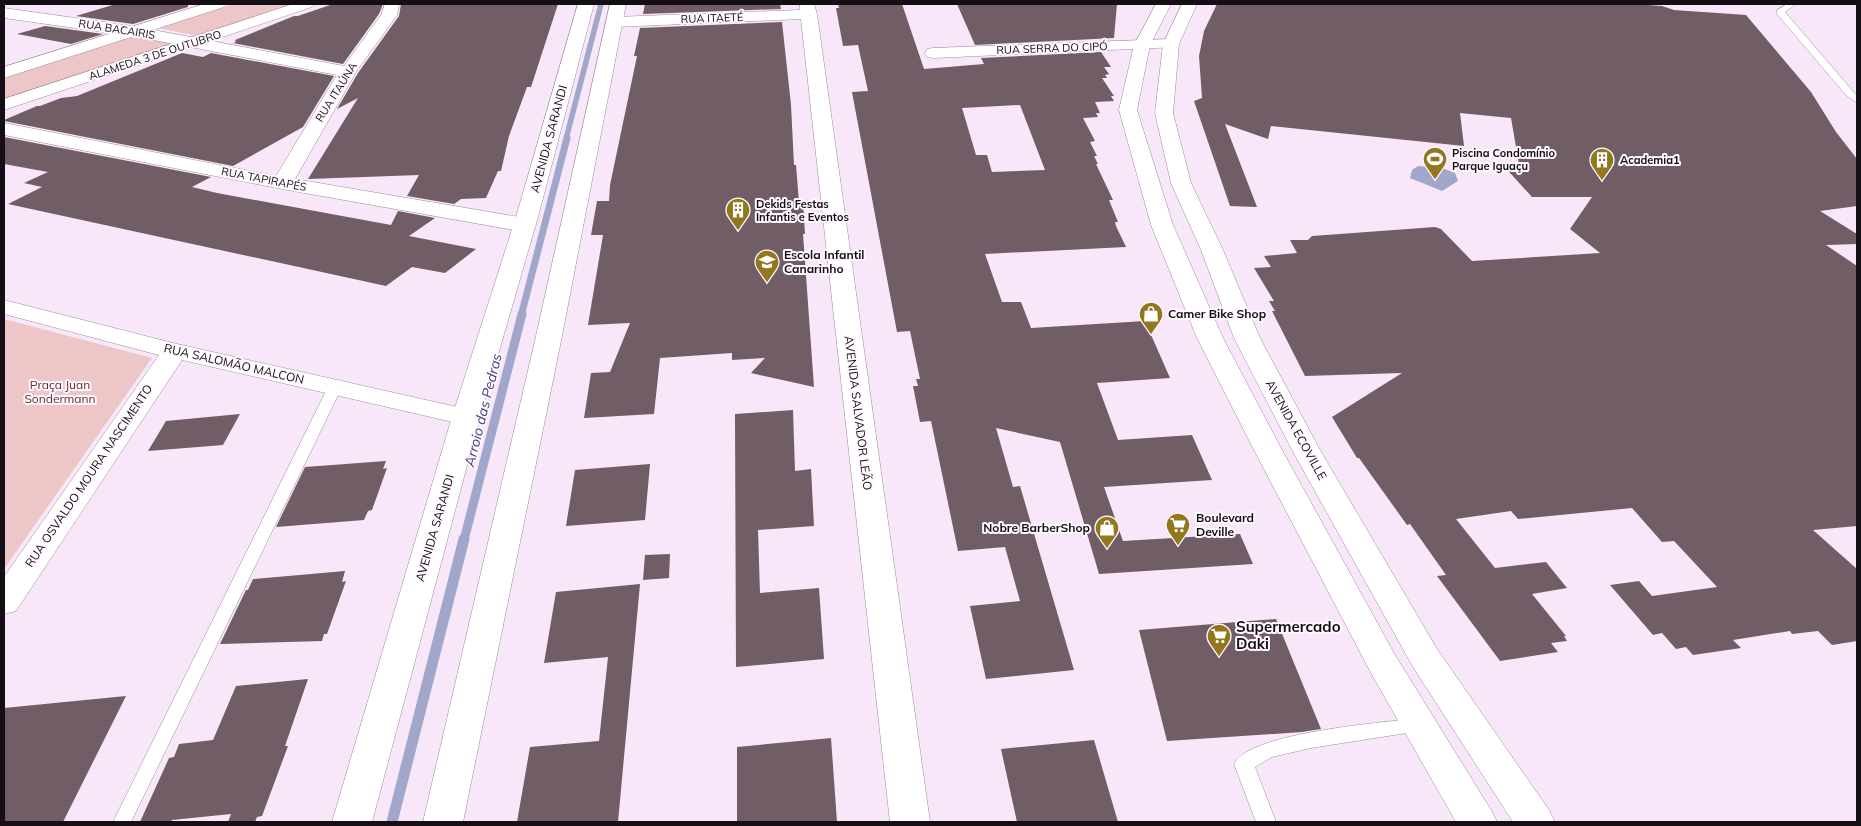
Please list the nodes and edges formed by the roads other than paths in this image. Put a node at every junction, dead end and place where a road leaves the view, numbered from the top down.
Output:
1 (219, 4) edge
2 (307, 4) edge
3 (392, 4) edge
4 (586, 4) edge
5 (1163, 4) edge
6 (1189, 4) edge
7 (1792, 4) edge
8 (808, 9) edge
9 (617, 13) edge
10 (4, 14) edge
11 (132, 31) junction
12 (194, 42) junction
13 (1171, 44) junction
14 (1142, 45) junction
15 (933, 53) dead end
16 (348, 72) junction
17 (4, 73) edge
18 (1857, 100) edge
19 (4, 105) edge
20 (4, 129) edge
21 (282, 183) junction
22 (525, 225) junction
23 (1170, 244) junction
24 (1208, 244) junction
25 (4, 307) edge
26 (175, 351) junction
27 (335, 387) junction
28 (466, 417) junction
29 (4, 602) edge
30 (1419, 725) junction
31 (122, 821) dead end
32 (352, 822) edge
33 (444, 822) edge
34 (910, 822) edge
35 (1266, 822) edge
36 (1477, 822) edge
37 (1535, 822) edge

1 - 11 street
2 - 12 street, ALAMEDA 3 DE OUTUBRO
3 - 16 street, RUA ITAÚNA
4 - 22 street, AVENIDA SARANDI
5 - 14 street
6 - 13 street, AVENIDA ECOVILLE
7 - 18 lane
8 - 9 street, RUA ITAETÉ
8 - 34 street, AVENIDA SALVADOR LEÃO
9 - 33 street
10 - 11 street, RUA BACAIRIS
11 - 12 street, RUA BACAIRIS
11 - 17 street
12 - 16 street, RUA BACAIRIS
12 - 19 street, ALAMEDA 3 DE OUTUBRO
13 - 14 street, RUA SERRA DO CIPÓ
13 - 24 street, AVENIDA ECOVILLE
14 - 15 street, RUA SERRA DO CIPÓ
14 - 23 street
16 - 21 street, RUA ITAÚNA
20 - 21 street, RUA TAPIRAPÉS
21 - 22 street, RUA TAPIRAPÉS
22 - 28 street, AVENIDA SARANDI
23 - 24 street
23 - 30 street
24 - 37 street, AVENIDA ECOVILLE
25 - 26 street, RUA SALOMÃO MALCON
26 - 27 street, RUA SALOMÃO MALCON
26 - 29 street, RUA OSVALDO MOURA NASCIMENTO
27 - 28 street, RUA SALOMÃO MALCON
27 - 31 lane
28 - 32 street, AVENIDA SARANDI
30 - 35 lane
30 - 36 street

